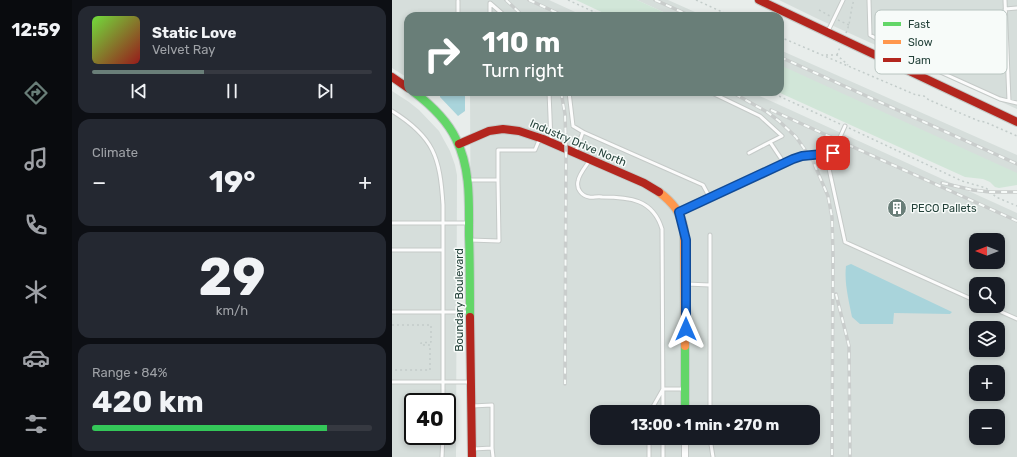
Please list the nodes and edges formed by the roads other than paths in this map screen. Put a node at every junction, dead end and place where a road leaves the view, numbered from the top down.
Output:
1 (759, 0) edge
2 (843, 0) edge
3 (869, 0) edge
4 (1005, 0) edge
5 (458, 1) dead end
6 (1017, 8) edge
7 (1005, 9) joint
8 (458, 12) edge
9 (490, 12) edge
10 (500, 12) edge
11 (828, 32) junction
12 (875, 38) edge
13 (1007, 52) edge
14 (875, 54) edge
15 (917, 74) edge
16 (945, 74) edge
17 (392, 77) edge
18 (404, 85) edge
19 (421, 96) edge
20 (549, 96) edge
21 (569, 96) edge
22 (719, 96) edge
23 (1009, 101) junction
24 (1017, 103) edge
25 (392, 111) edge
26 (1017, 122) edge
27 (845, 126) road end
28 (582, 132) junction
29 (540, 138) junction
30 (552, 142) junction
31 (770, 142) junction
32 (459, 144) junction
33 (575, 153) junction
34 (749, 153) dead end
35 (833, 153) junction
36 (590, 160) junction
37 (784, 163) junction
38 (468, 180) junction
39 (498, 180) junction
40 (710, 198) junction
41 (679, 212) junction
42 (392, 223) edge
43 (443, 223) junction
44 (470, 223) junction
45 (710, 235) dead end
46 (470, 240) junction
47 (392, 250) edge
48 (443, 250) junction
49 (686, 284) junction
50 (710, 285) junction
51 (969, 298) edge
52 (392, 312) edge
53 (443, 312) junction
54 (470, 312) junction
55 (1004, 313) edge
56 (1017, 319) edge
57 (392, 382) edge
58 (443, 382) junction
59 (470, 382) junction
60 (663, 389) junction
61 (686, 389) junction
62 (443, 393) edge
63 (654, 405) edge
64 (663, 405) edge
65 (685, 405) edge
66 (710, 405) edge
67 (471, 406) junction
68 (442, 445) edge
69 (649, 445) edge
70 (663, 445) edge
71 (685, 445) edge
72 (711, 445) edge
73 (492, 448) junction
74 (472, 453) edge
75 (442, 457) edge
76 (493, 457) edge
77 (649, 457) edge
78 (663, 457) edge
79 (685, 457) edge
80 (713, 457) edge

1 - 11 street
2 - 11 lane
3 - 12 lane
4 - 7 lane
5 - 8 lane
6 - 7 lane
9 - 10 lane
11 - 14 street
13 - 23 lane
15 - 26 street
16 - 23 lane
17 - 18 street
19 - 32 street, Boundary Boulevard
20 - 30 lane
21 - 28 lane
22 - 31 lane
23 - 24 lane
25 - 43 lane
27 - 35 lane
28 - 33 lane
28 - 40 lane
29 - 30 street, Industry Drive North
29 - 32 street, Industry Drive North
29 - 39 lane
30 - 33 street, Industry Drive North
31 - 34 lane
31 - 37 lane
32 - 38 street, Boundary Boulevard
33 - 36 street, Industry Drive North
35 - 37 lane
35 - 51 lane
36 - 41 street, Industry Drive North
36 - 60 lane
37 - 40 lane
38 - 39 lane
38 - 44 street, Boundary Boulevard
39 - 46 lane
40 - 41 lane
41 - 49 street
42 - 43 lane
43 - 44 lane
43 - 48 lane
44 - 46 street, Boundary Boulevard
45 - 50 lane
46 - 54 street, Boundary Boulevard
47 - 48 lane
48 - 53 lane
49 - 50 lane
49 - 61 street
50 - 66 lane
52 - 53 lane
53 - 54 lane
53 - 58 lane
54 - 59 street, Boundary Boulevard
55 - 56 lane
57 - 58 lane
58 - 59 lane
58 - 62 lane
59 - 67 street, Boundary Boulevard
60 - 61 lane
60 - 63 lane
60 - 64 lane
61 - 65 street
67 - 73 lane
67 - 74 street, Boundary Boulevard
68 - 75 lane
69 - 77 lane
70 - 78 lane
71 - 79 street
72 - 80 lane
73 - 74 lane
73 - 76 lane

